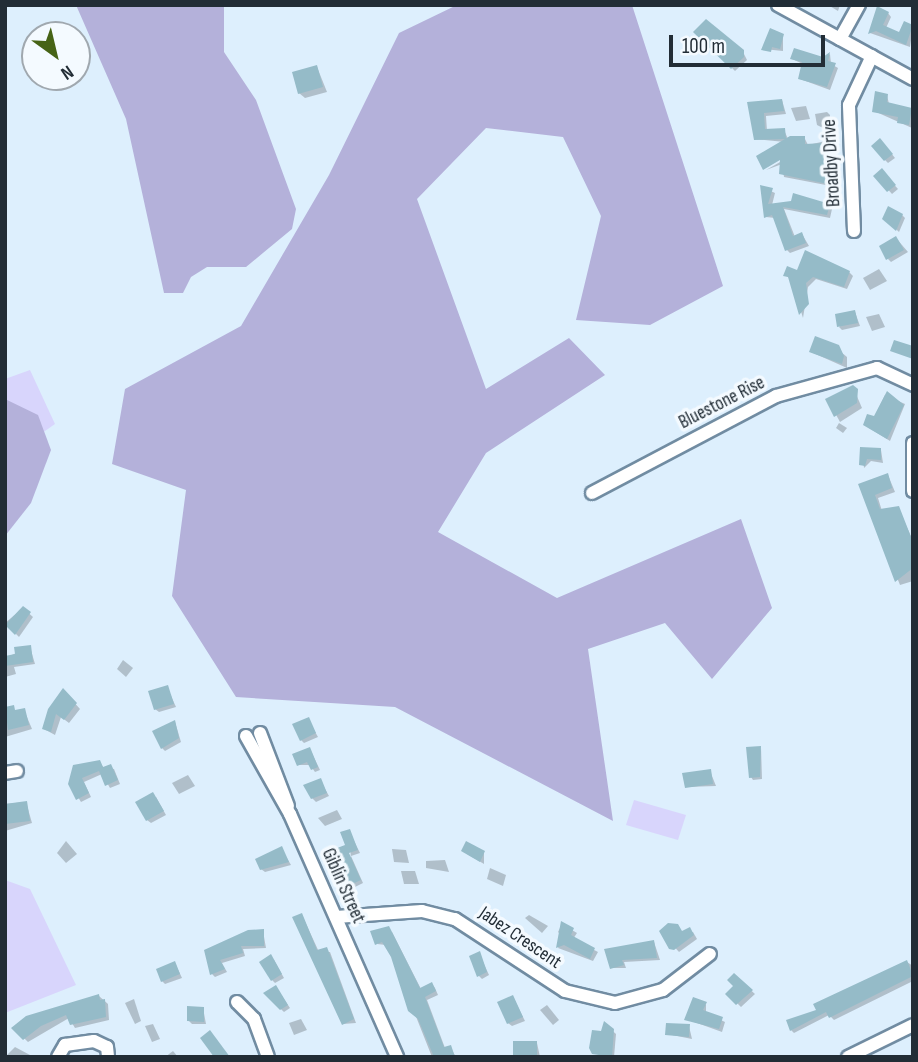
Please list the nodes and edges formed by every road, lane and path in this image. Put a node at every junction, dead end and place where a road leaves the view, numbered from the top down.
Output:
1 (778, 5) edge
2 (859, 5) edge
3 (841, 38) junction
4 (872, 56) junction
5 (913, 79) edge
6 (854, 231) dead end
7 (913, 385) edge
8 (913, 443) edge
9 (913, 491) edge
10 (592, 494) dead end
11 (260, 733) dead end
12 (246, 736) dead end
13 (290, 814) junction
14 (336, 917) junction
15 (710, 954) dead end
16 (237, 1002) dead end
17 (913, 1026) edge
18 (58, 1057) edge
19 (108, 1057) edge
20 (268, 1057) edge
21 (397, 1057) edge
22 (848, 1057) edge

1 - 3 street
2 - 3 street
3 - 4 street
4 - 5 street
4 - 6 street, Broadby Drive
7 - 10 street, Bluestone Rise
8 - 9 street
11 - 13 street
12 - 13 street, Giblin Street
13 - 14 street, Giblin Street
14 - 15 street, Jabez Crescent
14 - 21 street, Giblin Street
16 - 20 street
17 - 22 street
18 - 19 street

